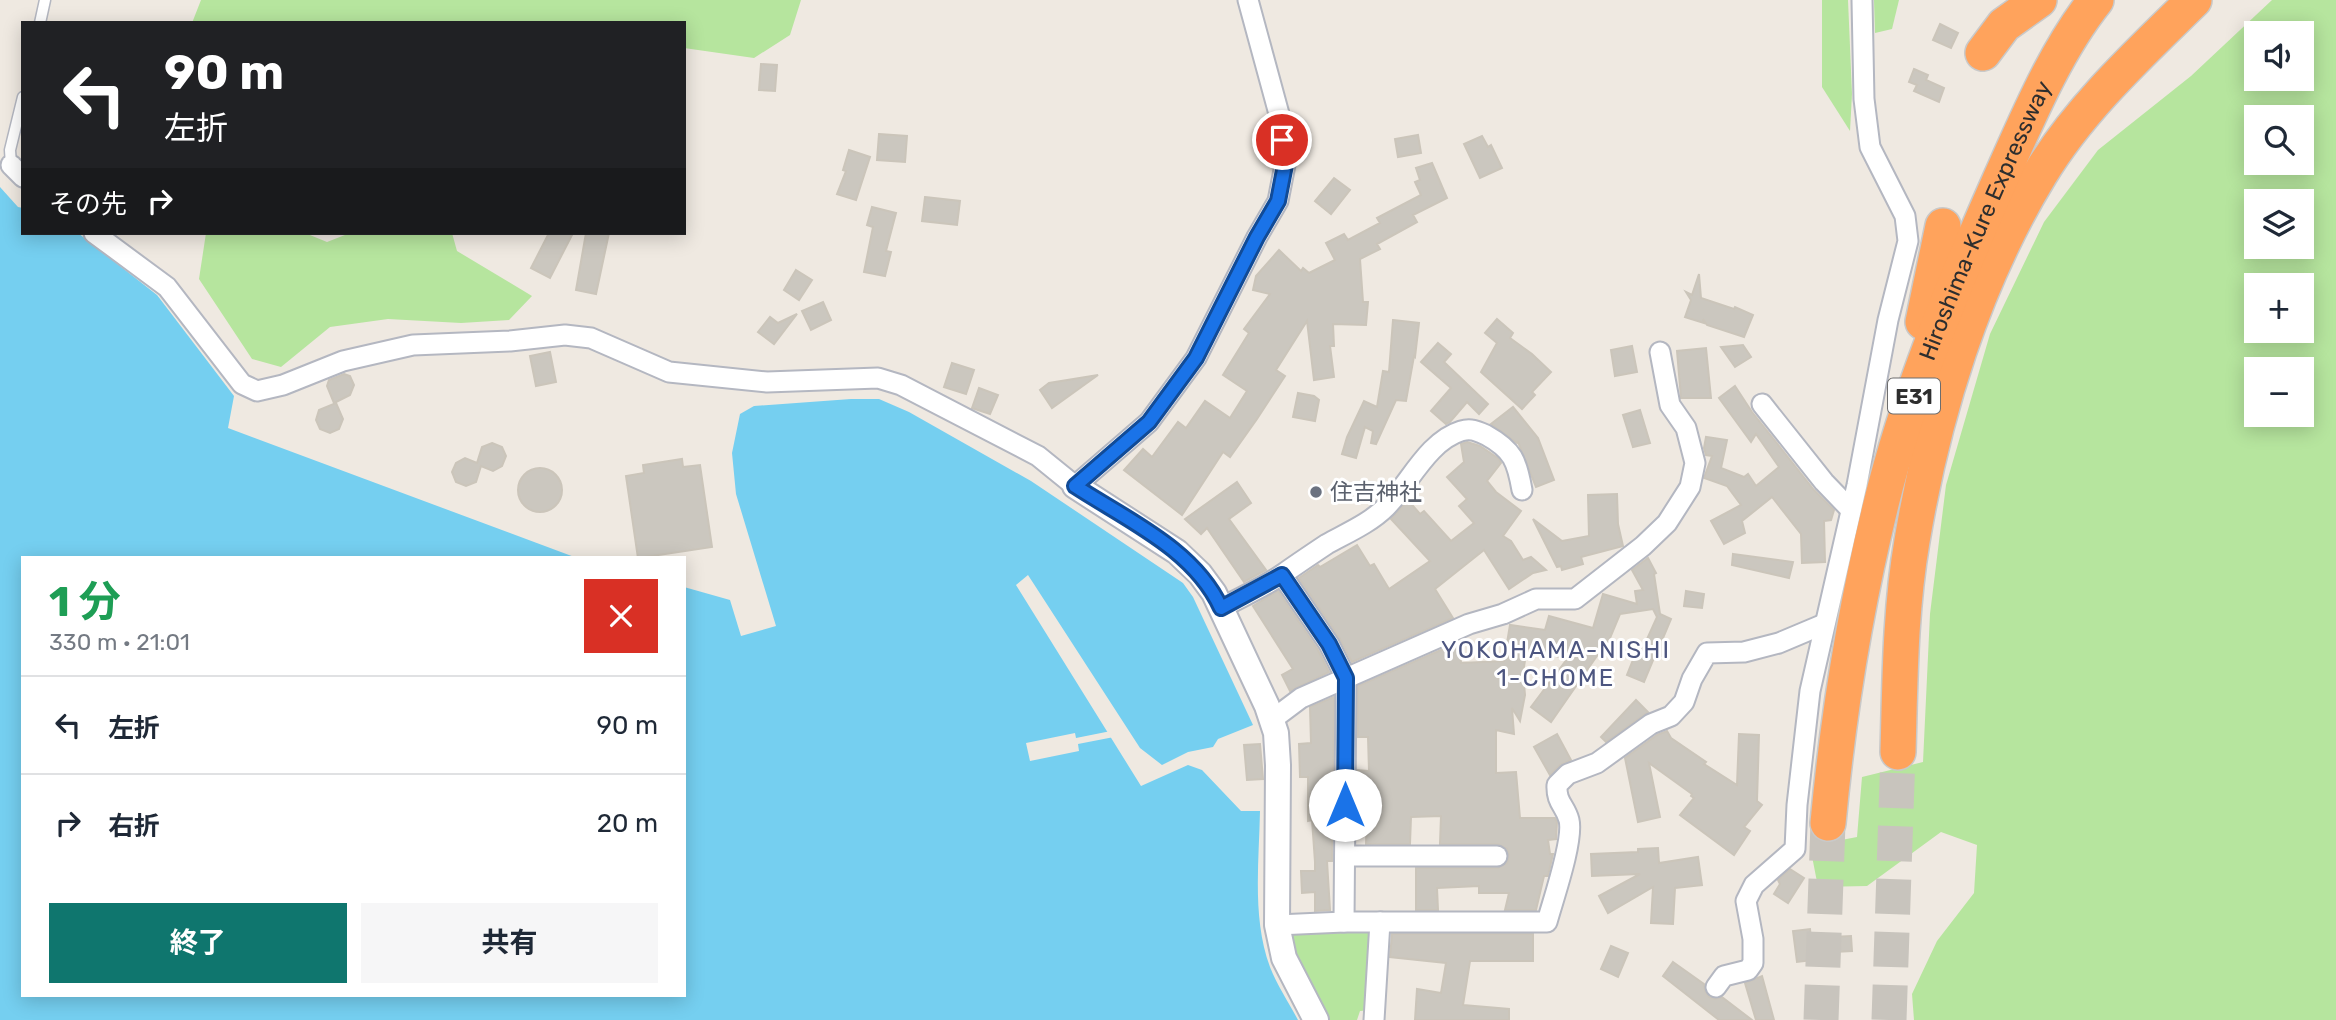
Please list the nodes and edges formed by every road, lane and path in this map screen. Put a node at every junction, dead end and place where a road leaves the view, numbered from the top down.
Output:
1 (45, 0) edge
2 (1248, 0) edge
3 (1862, 0) edge
4 (2039, 0) edge
5 (2096, 0) edge
6 (2194, 0) edge
7 (40, 21) edge
8 (1983, 53) dead end
9 (21, 105) edge
10 (17, 171) edge
11 (1943, 226) dead end
12 (97, 235) edge
13 (1660, 352) dead end
14 (1762, 404) dead end
15 (1075, 486) junction
16 (1522, 490) dead end
17 (1866, 506) junction
18 (1282, 575) junction
19 (1221, 608) junction
20 (1824, 624) junction
21 (1346, 678) junction
22 (1272, 719) junction
23 (1898, 752) tunnel mouth
24 (1828, 823) tunnel mouth
25 (1345, 856) junction
26 (1497, 856) dead end
27 (1344, 922) junction
28 (1380, 922) junction
29 (1277, 925) junction
30 (1716, 987) dead end
31 (1316, 1020) edge
32 (1374, 1020) edge

1 - 7 lane
2 - 15 street
3 - 17 street
4 - 8 highway
5 - 17 highway, Hiroshima-Kure Expressway / E31
6 - 23 highway, Hiroshima-Kure Expressway / E31
9 - 10 lane
11 - 17 highway
12 - 15 street
13 - 21 street
14 - 17 street
15 - 19 street
16 - 18 street
17 - 20 street
17 - 24 highway, Hiroshima-Kure Expressway / E31
18 - 19 street
18 - 21 street
19 - 22 street
20 - 28 street
20 - 30 street
21 - 22 street
21 - 25 street
22 - 29 street
25 - 26 street
25 - 27 street
27 - 28 street
27 - 29 street
28 - 32 street
29 - 31 street

